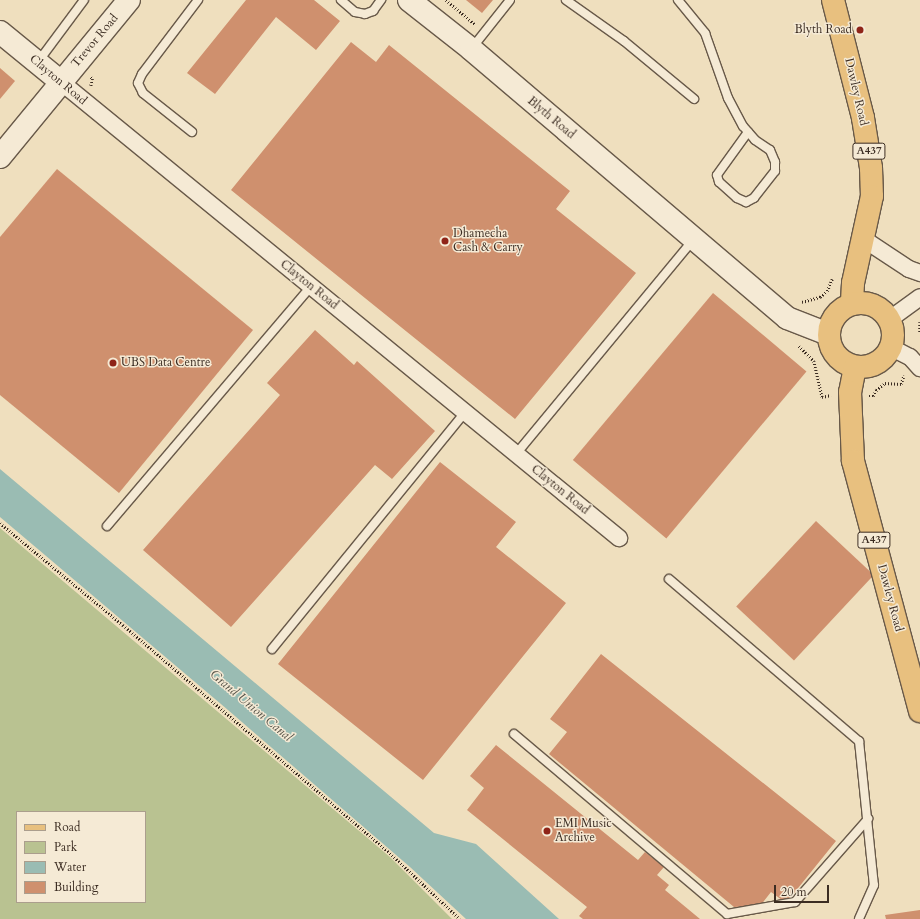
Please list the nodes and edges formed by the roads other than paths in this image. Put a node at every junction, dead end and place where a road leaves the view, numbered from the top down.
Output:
1 (84, 0) edge
2 (129, 0) edge
3 (198, 0) edge
4 (341, 0) edge
5 (381, 0) edge
6 (409, 0) edge
7 (510, 0) edge
8 (566, 0) edge
9 (678, 0) edge
10 (833, 0) edge
11 (0, 32) edge
12 (471, 49) junction
13 (38, 62) junction
14 (61, 82) junction
15 (694, 99) dead end
16 (192, 132) dead end
17 (748, 132) junction
18 (0, 157) edge
19 (862, 238) junction
20 (693, 239) junction
21 (920, 273) edge
22 (311, 286) junction
23 (920, 297) edge
24 (852, 304) junction
25 (890, 319) junction
26 (828, 334) junction
27 (892, 348) junction
28 (919, 365) edge
29 (856, 367) junction
30 (465, 412) junction
31 (516, 454) junction
32 (106, 526) dead end
33 (619, 538) dead end
34 (668, 579) dead end
35 (272, 649) dead end
36 (920, 711) edge
37 (514, 734) dead end
38 (868, 819) junction
39 (859, 919) edge

1 - 13 lane
2 - 14 street, Trevor Road
3 - 16 lane
4 - 5 lane
6 - 12 street, Blyth Road
7 - 12 lane
8 - 15 lane
9 - 17 lane
10 - 19 main road, Dawley Road / A437
11 - 13 street, Clayton Road
12 - 20 street, Blyth Road
13 - 14 street, Clayton Road
14 - 18 street, Trevor Road
14 - 22 street, Clayton Road
17 - 17 lane
19 - 21 street
19 - 24 main road, Dawley Road / A437
20 - 26 street, Blyth Road
20 - 31 lane
22 - 30 street, Clayton Road
22 - 32 lane
23 - 25 street
24 - 25 main road
24 - 26 main road
25 - 27 main road
26 - 29 main road
27 - 28 street
27 - 29 main road
29 - 36 main road, Dawley Road / A437
30 - 31 street, Clayton Road
30 - 35 lane
31 - 33 street, Clayton Road
34 - 38 lane
37 - 38 lane
38 - 39 lane

